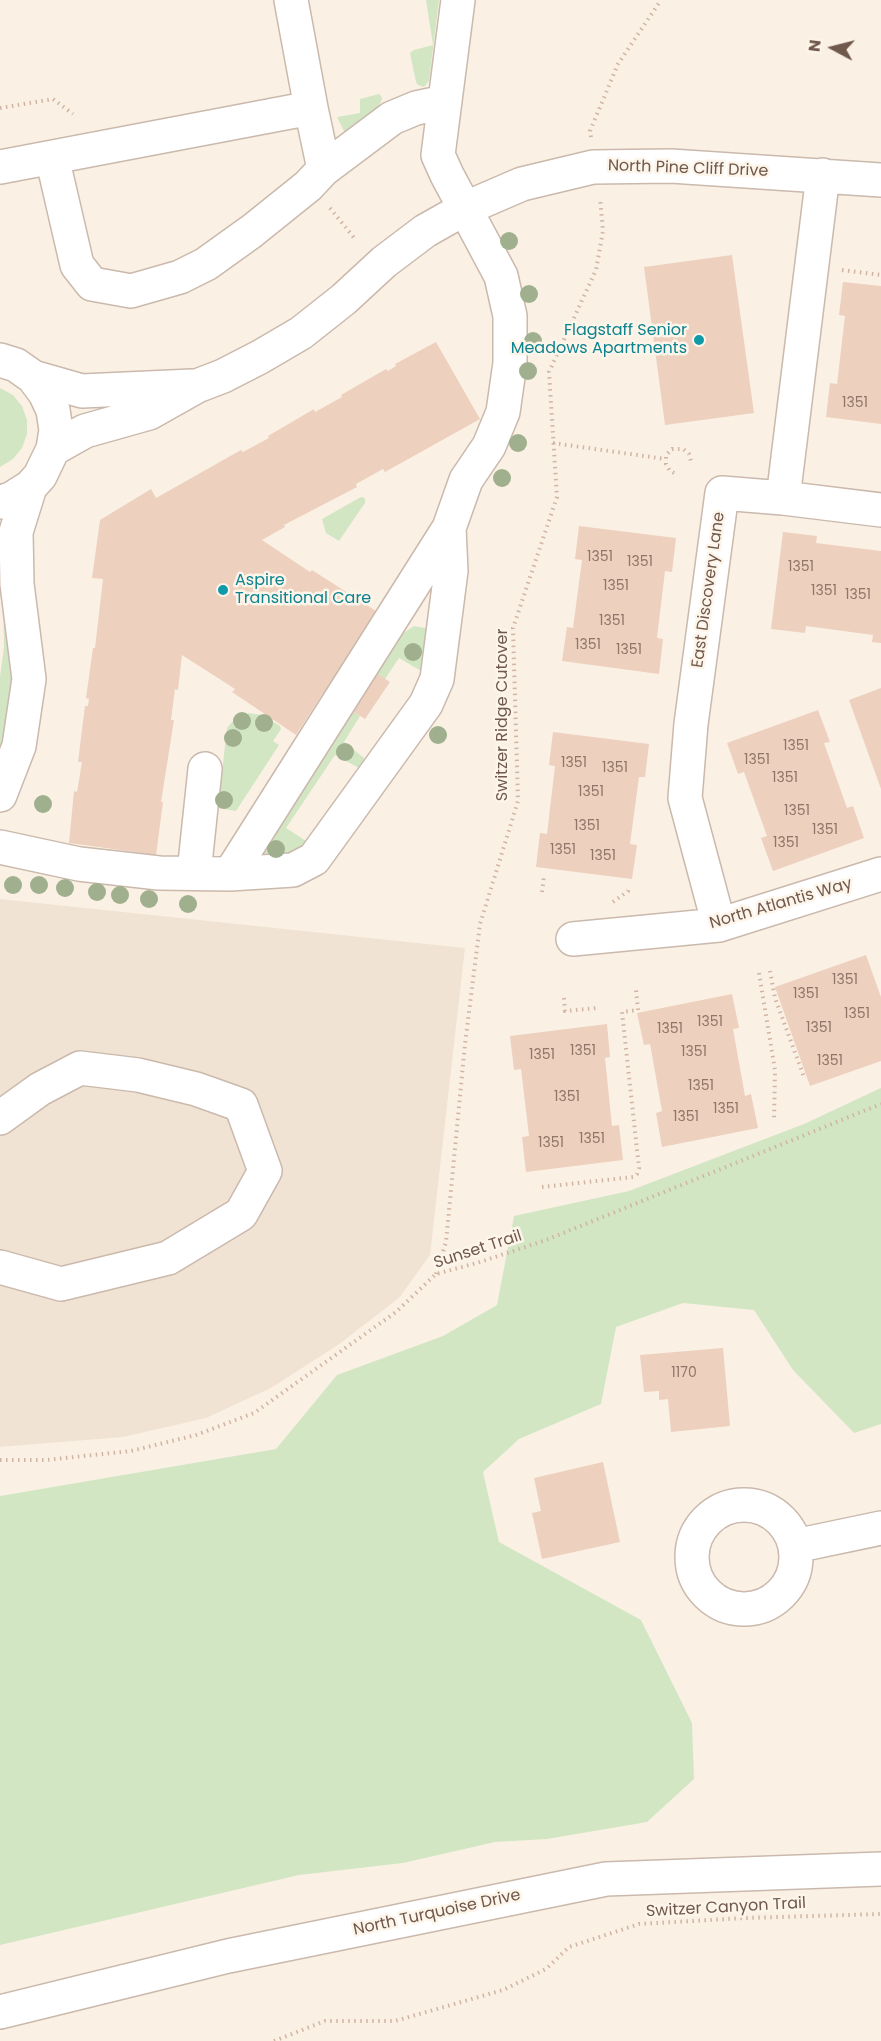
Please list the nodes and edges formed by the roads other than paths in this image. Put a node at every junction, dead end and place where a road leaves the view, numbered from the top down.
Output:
1 (291, 0) edge
2 (458, 0) edge
3 (445, 102) junction
4 (311, 108) junction
5 (52, 157) junction
6 (0, 167) edge
7 (823, 174) junction
8 (318, 176) junction
9 (881, 180) edge
10 (464, 209) junction
11 (0, 335) edge
12 (16, 368) edge
13 (197, 386) junction
14 (53, 449) junction
15 (30, 487) junction
16 (783, 498) junction
17 (0, 502) edge
18 (881, 510) edge
19 (449, 528) junction
20 (205, 769) dead end
21 (0, 795) edge
22 (0, 847) edge
23 (194, 873) junction
24 (230, 874) junction
25 (881, 874) edge
26 (719, 925) junction
27 (573, 939) dead end
28 (0, 1118) edge
29 (0, 1267) edge
30 (881, 1528) edge
31 (795, 1546) dead end
32 (881, 1869) edge
33 (0, 2012) edge

1 - 4 street
2 - 3 street
3 - 8 street
3 - 10 street
4 - 5 street
4 - 8 street
5 - 6 street
5 - 8 street
7 - 9 street, North Pine Cliff Drive
7 - 10 street, North Pine Cliff Drive
7 - 16 street
10 - 13 street, North Pine Cliff Drive
10 - 19 street
11 - 12 street
12 - 13 street, North Pine Cliff Drive
12 - 14 street
13 - 14 street, North Pine Cliff Drive
14 - 15 street
15 - 17 street
15 - 21 street
16 - 18 street
16 - 26 street, East Discovery Lane
19 - 24 street
19 - 24 street
20 - 23 street
22 - 23 street
23 - 24 street
25 - 26 street, North Atlantis Way
26 - 27 street, North Atlantis Way
28 - 29 street
30 - 31 street
32 - 33 street, North Turquoise Drive

